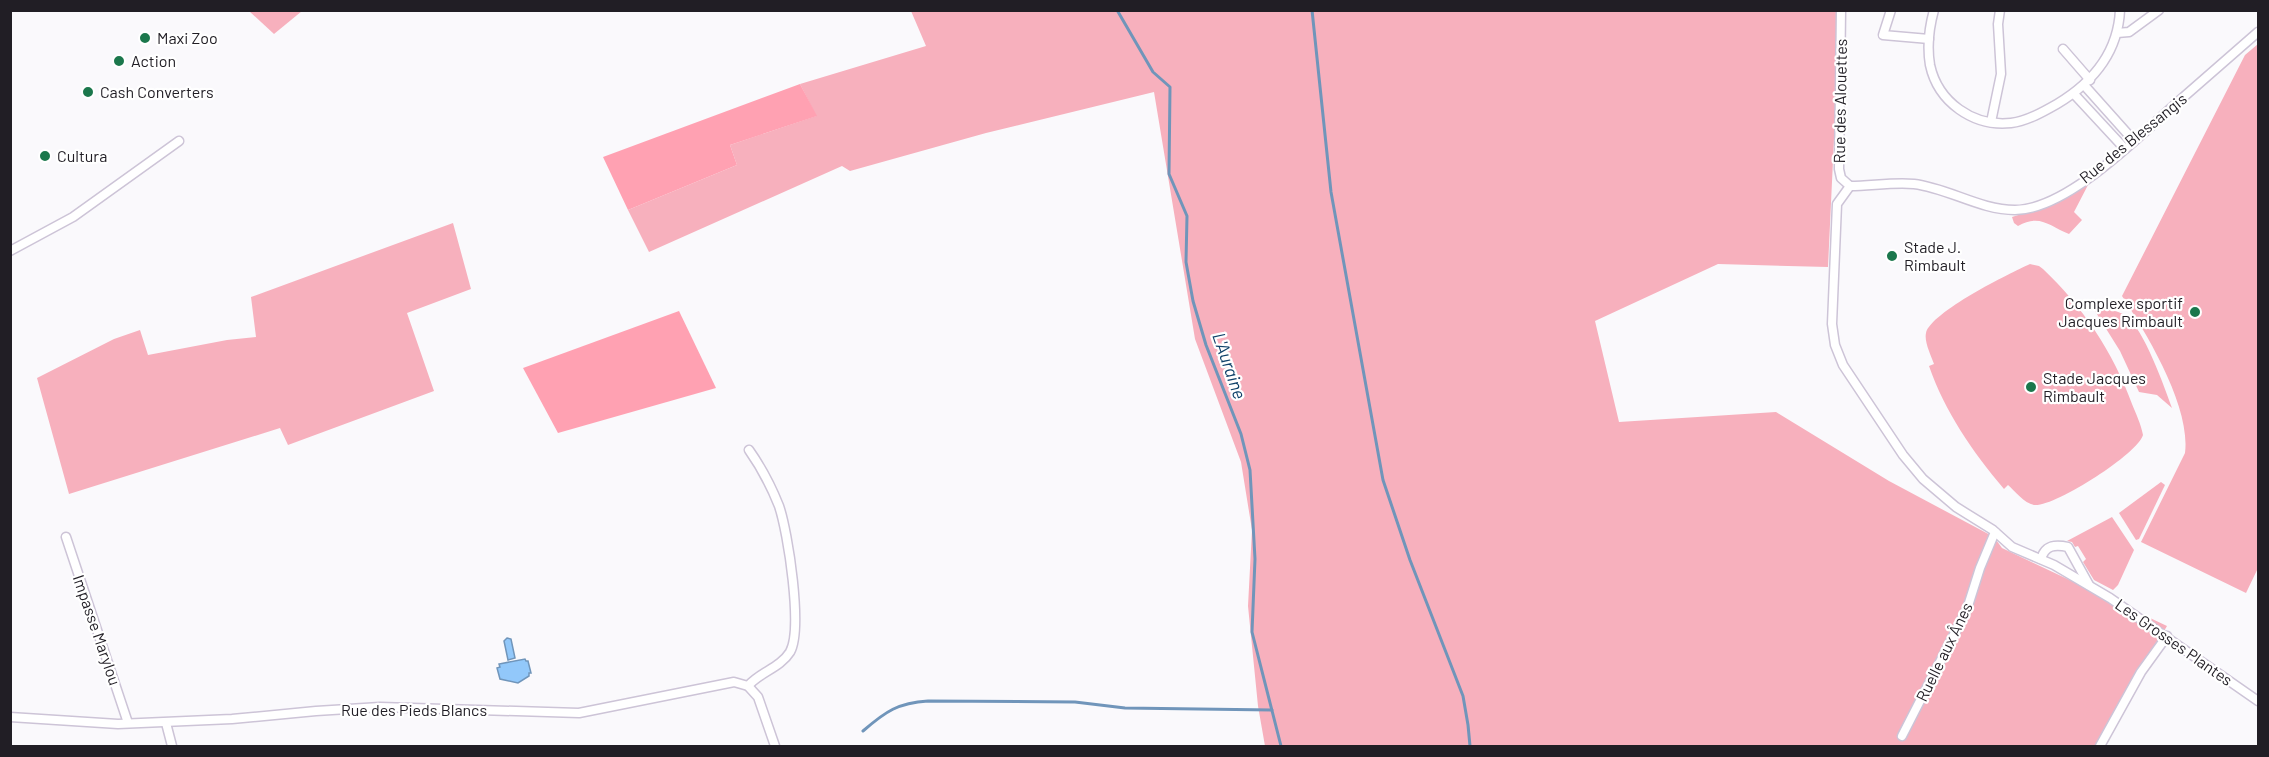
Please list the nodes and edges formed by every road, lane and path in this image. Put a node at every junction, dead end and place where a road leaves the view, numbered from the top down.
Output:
1 (1842, 10) edge
2 (1891, 10) edge
3 (1934, 10) edge
4 (2000, 10) edge
5 (2120, 10) edge
6 (2159, 10) edge
7 (2259, 32) edge
8 (2117, 33) junction
9 (1929, 39) junction
10 (2063, 49) dead end
11 (2087, 83) junction
12 (2074, 94) junction
13 (1991, 123) junction
14 (179, 141) dead end
15 (2133, 141) junction
16 (2125, 149) junction
17 (1850, 186) junction
18 (10, 251) edge
19 (749, 450) dead end
20 (1995, 532) junction
21 (66, 537) dead end
22 (2041, 559) junction
23 (2089, 586) junction
24 (2167, 636) junction
25 (748, 686) junction
26 (2259, 701) edge
27 (10, 717) edge
28 (128, 723) junction
29 (166, 723) junction
30 (1902, 736) dead end
31 (172, 747) edge
32 (775, 747) edge
33 (2100, 747) edge

1 - 17 street, Rue des Alouettes
2 - 9 street
3 - 9 street
4 - 13 street
5 - 8 street
6 - 8 street
7 - 15 street, Rue des Blessangis
8 - 11 street
9 - 13 street
10 - 11 street
11 - 12 street
11 - 15 street
12 - 13 street
12 - 16 street
14 - 18 street
15 - 16 street, Rue des Blessangis
16 - 17 street, Rue des Blessangis
17 - 20 street, Les Grosses Plantes
19 - 25 street
20 - 22 street, Les Grosses Plantes
20 - 30 street, Ruelle aux Ânes
21 - 28 street, Impasse Marylou
22 - 23 street, Les Grosses Plantes
22 - 23 street
23 - 24 street, Les Grosses Plantes
24 - 26 street, Les Grosses Plantes
24 - 33 street
25 - 29 street, Rue des Pieds Blancs
25 - 32 street
27 - 28 street, Rue des Pieds Blancs
28 - 29 street, Rue des Pieds Blancs
29 - 31 street

